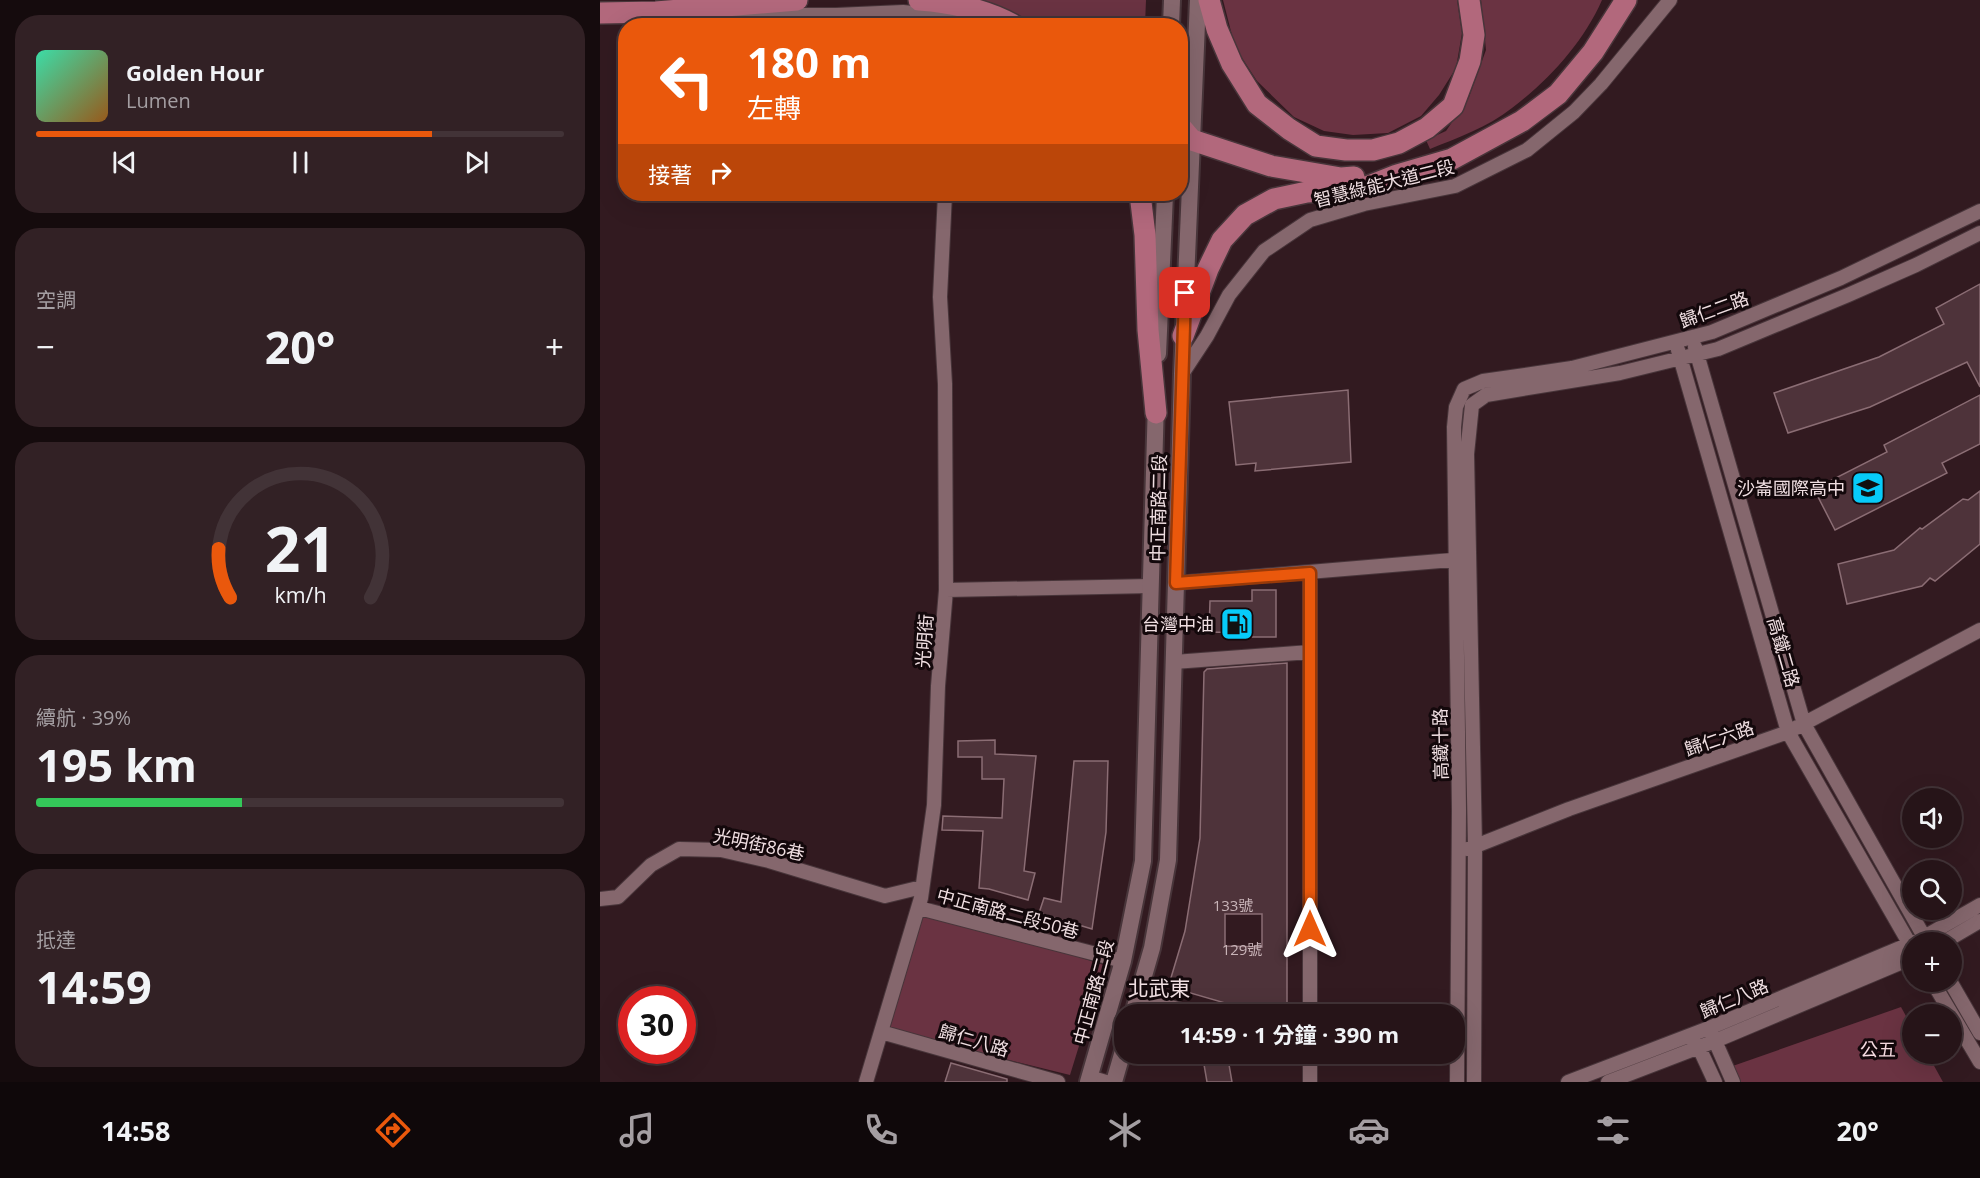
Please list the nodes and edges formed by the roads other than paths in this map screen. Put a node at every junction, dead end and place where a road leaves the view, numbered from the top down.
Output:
1 (797, 0) edge
2 (919, 0) edge
3 (1172, 0) edge
4 (1198, 0) edge
5 (1209, 0) edge
6 (1469, 0) edge
7 (1626, 0) edge
8 (1670, 0) edge
9 (600, 16) edge
10 (952, 18) edge
11 (1001, 18) edge
12 (1171, 18) edge
13 (1188, 111) edge
14 (1188, 134) edge
15 (1397, 175) junction
16 (945, 201) edge
17 (1130, 201) edge
18 (1141, 201) edge
19 (1165, 201) edge
20 (1185, 201) edge
21 (1980, 211) edge
22 (1980, 233) edge
23 (1146, 277) junction
24 (1183, 336) junction
25 (1691, 338) junction
26 (1677, 342) junction
27 (1698, 354) junction
28 (1680, 359) junction
29 (1182, 374) junction
30 (1456, 406) joint
31 (1156, 413) junction
32 (1469, 424) joint
33 (1463, 559) junction
34 (1310, 573) junction
35 (1176, 583) junction
36 (1151, 586) junction
37 (946, 590) junction
38 (1980, 630) edge
39 (1310, 652) junction
40 (1174, 662) junction
41 (1804, 724) junction
42 (1788, 732) junction
43 (1475, 845) junction
44 (1458, 855) junction
45 (922, 887) junction
46 (600, 899) edge
47 (1980, 905) edge
48 (919, 908) junction
49 (1980, 921) edge
50 (1908, 932) edge
51 (1909, 932) edge
52 (1937, 932) edge
53 (1961, 932) edge
54 (1902, 951) edge
55 (1123, 961) junction
56 (1939, 992) edge
57 (1956, 992) edge
58 (1136, 1004) edge
59 (1310, 1004) edge
60 (881, 1032) junction
61 (1980, 1033) edge
62 (1712, 1035) junction
63 (1696, 1041) junction
64 (1980, 1062) edge
65 (1119, 1064) edge
66 (1310, 1064) edge
67 (1089, 1079) edge
68 (866, 1082) edge
69 (1058, 1082) edge
70 (1106, 1082) edge
71 (1114, 1082) edge
72 (1310, 1082) edge
73 (1457, 1082) edge
74 (1474, 1082) edge
75 (1568, 1082) edge
76 (1608, 1082) edge
77 (1714, 1082) edge
78 (1732, 1082) edge

1 - 9 highway
2 - 11 highway
3 - 12 street
4 - 13 street, 中正南路二段
5 - 6 highway
7 - 15 highway
8 - 29 street, 智慧綠能大道二段
9 - 10 street
14 - 15 highway
15 - 24 highway
16 - 37 street, 光明街
17 - 23 street
18 - 23 highway
19 - 31 street, 中正南路二段
20 - 24 street, 中正南路二段
21 - 25 street, 歸仁二路
22 - 27 street, 歸仁二路
23 - 31 highway
24 - 29 street, 中正南路二段
25 - 26 street, 歸仁二路
25 - 27 street, 高鐵二路
26 - 28 street, 高鐵二路
26 - 30 street, 歸仁二路
27 - 28 street, 歸仁二路
27 - 41 street, 高鐵二路
28 - 32 street, 歸仁二路
28 - 42 street, 高鐵二路
29 - 35 street, 中正南路二段
30 - 33 street, 高鐵十路
31 - 36 street, 中正南路二段
32 - 33 street, 高鐵十路
33 - 34 street
33 - 43 street, 高鐵十路
33 - 44 street, 高鐵十路
34 - 35 street
34 - 39 street
35 - 40 street, 中正南路二段
36 - 37 street
36 - 55 street, 中正南路二段
37 - 45 street, 光明街
38 - 41 street, 歸仁六路
39 - 40 street
39 - 59 street
40 - 58 street, 中正南路二段
41 - 42 street, 歸仁六路
41 - 51 street, 高鐵二路
42 - 43 street, 歸仁六路
42 - 50 street, 高鐵二路
43 - 44 street, 歸仁六路
43 - 74 street, 高鐵十路
44 - 73 street, 高鐵十路
45 - 46 street, 光明街86巷
45 - 48 street, 光明街
47 - 52 street, 歸仁八路
48 - 55 street, 中正南路二段50巷
48 - 60 street, 光明街
49 - 53 street
54 - 62 street, 歸仁八路
55 - 67 street, 中正南路二段
56 - 64 street
57 - 61 street
60 - 68 street, 光明街
60 - 69 street, 歸仁八路
62 - 63 street, 歸仁八路
62 - 78 street
63 - 75 street, 歸仁八路
63 - 76 street, 歸仁八路
63 - 77 street
65 - 71 street
66 - 72 street
67 - 70 street

